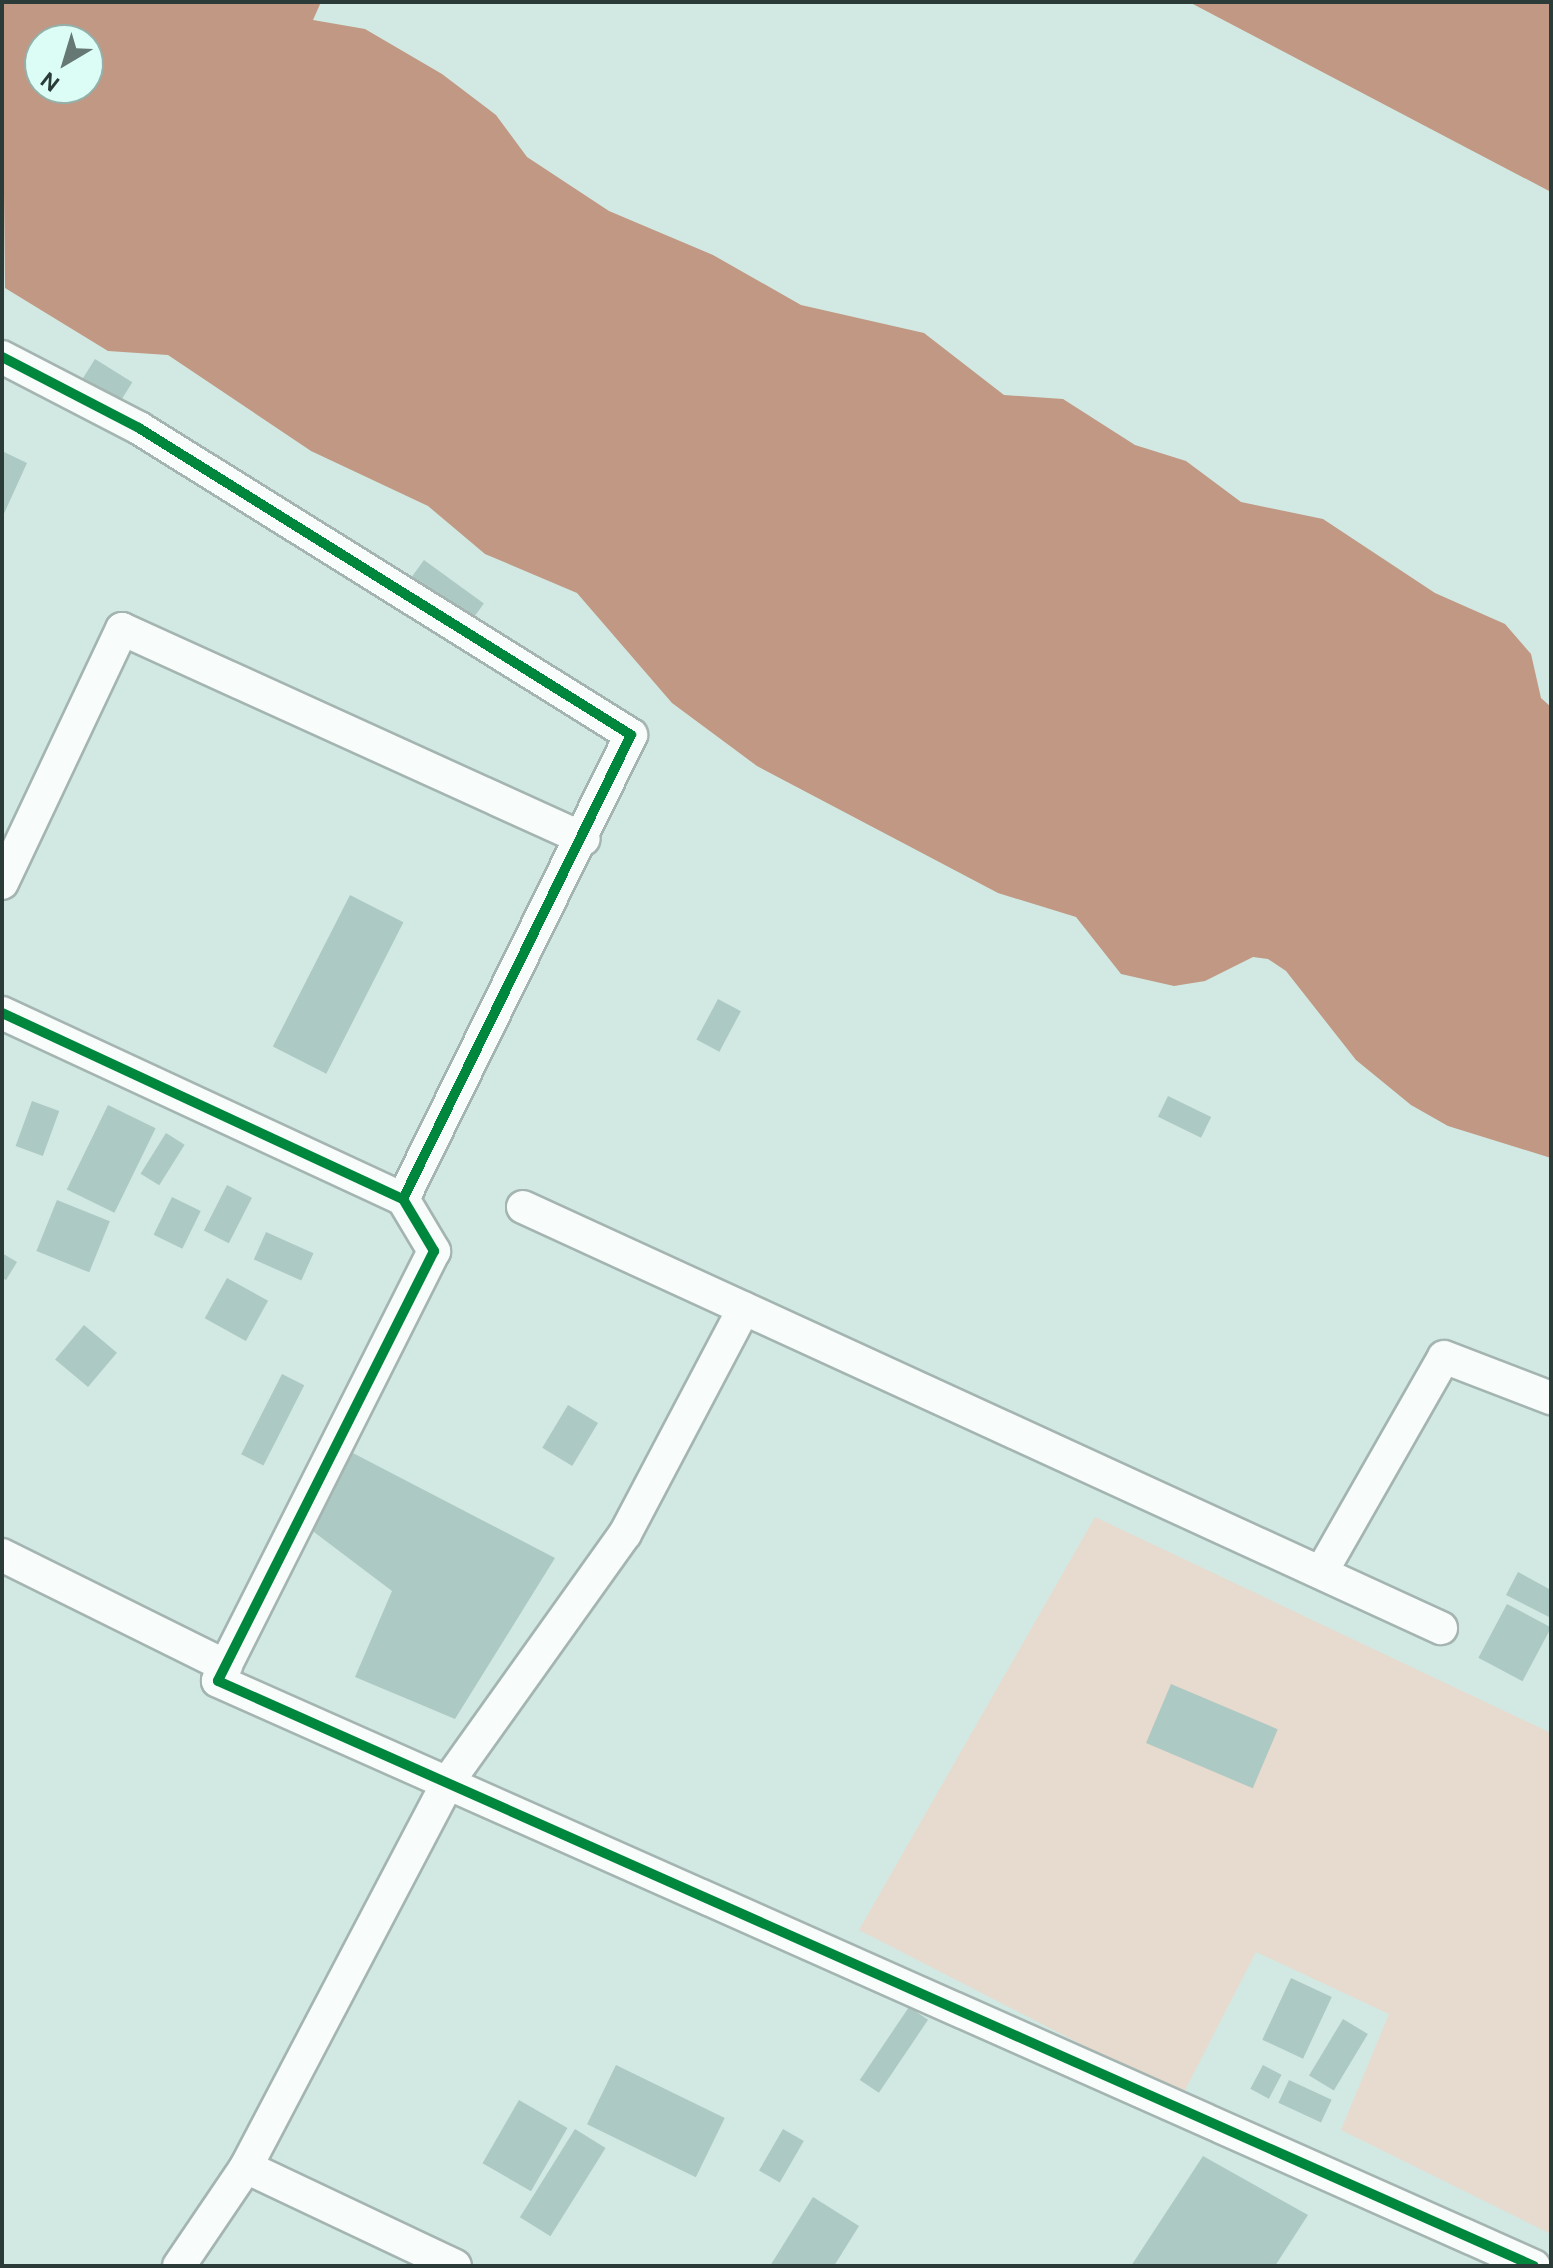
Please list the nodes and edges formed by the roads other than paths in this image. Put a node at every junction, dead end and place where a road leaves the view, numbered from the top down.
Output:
1 (2, 357) edge
2 (584, 839) junction
3 (2, 883) edge
4 (2, 1013) edge
5 (403, 1199) junction
6 (523, 1207) dead end
7 (744, 1308) junction
8 (1551, 1398) edge
9 (2, 1555) edge
10 (1322, 1571) junction
11 (1441, 1628) dead end
12 (226, 1666) junction
13 (450, 1779) junction
14 (246, 2167) junction
15 (179, 2266) edge
16 (455, 2266) edge
17 (1534, 2266) edge

1 - 2 street
2 - 3 street
2 - 5 street
4 - 5 street
5 - 12 street
6 - 7 street
7 - 10 street
7 - 13 street
8 - 10 street
9 - 12 street
10 - 11 street
12 - 13 street
13 - 14 street
13 - 17 street
14 - 15 street
14 - 16 street

